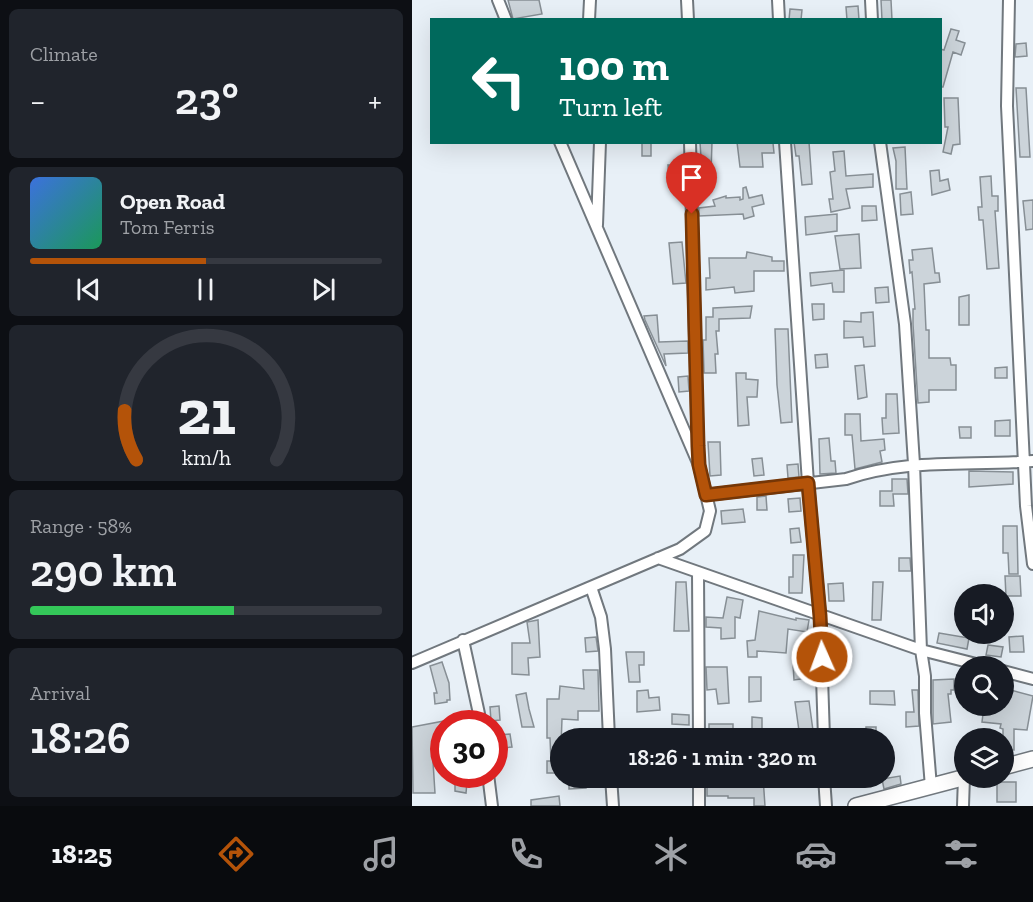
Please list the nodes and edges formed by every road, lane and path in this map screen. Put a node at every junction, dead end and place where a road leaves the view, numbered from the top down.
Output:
1 (498, 0) edge
2 (590, 0) edge
3 (687, 0) edge
4 (778, 0) edge
5 (871, 0) edge
6 (1009, 0) edge
7 (505, 18) edge
8 (589, 18) edge
9 (688, 18) edge
10 (779, 18) edge
11 (872, 18) edge
12 (561, 144) edge
13 (600, 144) edge
14 (690, 144) edge
15 (785, 144) edge
16 (880, 144) edge
17 (597, 229) junction
18 (1029, 462) edge
19 (914, 464) junction
20 (699, 465) junction
21 (808, 483) junction
22 (706, 495) junction
23 (658, 558) junction
24 (1033, 564) edge
25 (698, 572) junction
26 (591, 587) junction
27 (820, 616) junction
28 (463, 640) junction
29 (921, 650) junction
30 (954, 658) edge
31 (412, 663) edge
32 (1014, 674) edge
33 (1033, 679) edge
34 (478, 710) edge
35 (609, 728) edge
36 (699, 728) edge
37 (824, 728) edge
38 (1033, 759) edge
39 (1014, 764) edge
40 (954, 780) edge
41 (931, 787) junction
42 (490, 788) edge
43 (612, 788) edge
44 (699, 788) edge
45 (825, 788) edge
46 (964, 788) edge
47 (492, 806) edge
48 (613, 806) edge
49 (699, 806) edge
50 (826, 806) edge
51 (856, 806) edge
52 (963, 806) edge

1 - 7 street
2 - 8 street
3 - 9 street
4 - 10 street
5 - 11 street
6 - 18 street
12 - 17 street
13 - 17 street
14 - 20 street
15 - 21 street
16 - 19 street
17 - 20 street
18 - 19 street
18 - 24 street
19 - 21 street
19 - 29 street
20 - 22 street
21 - 22 street
21 - 27 street
22 - 23 street
23 - 25 street
23 - 26 street
25 - 27 street
25 - 36 street
26 - 28 street
26 - 35 street
27 - 29 street
27 - 37 street
28 - 31 street
28 - 34 street
29 - 30 street
29 - 41 street
32 - 33 street
38 - 39 street
40 - 41 street
41 - 51 street
42 - 47 street
43 - 48 street
44 - 49 street
45 - 50 street
46 - 52 street

